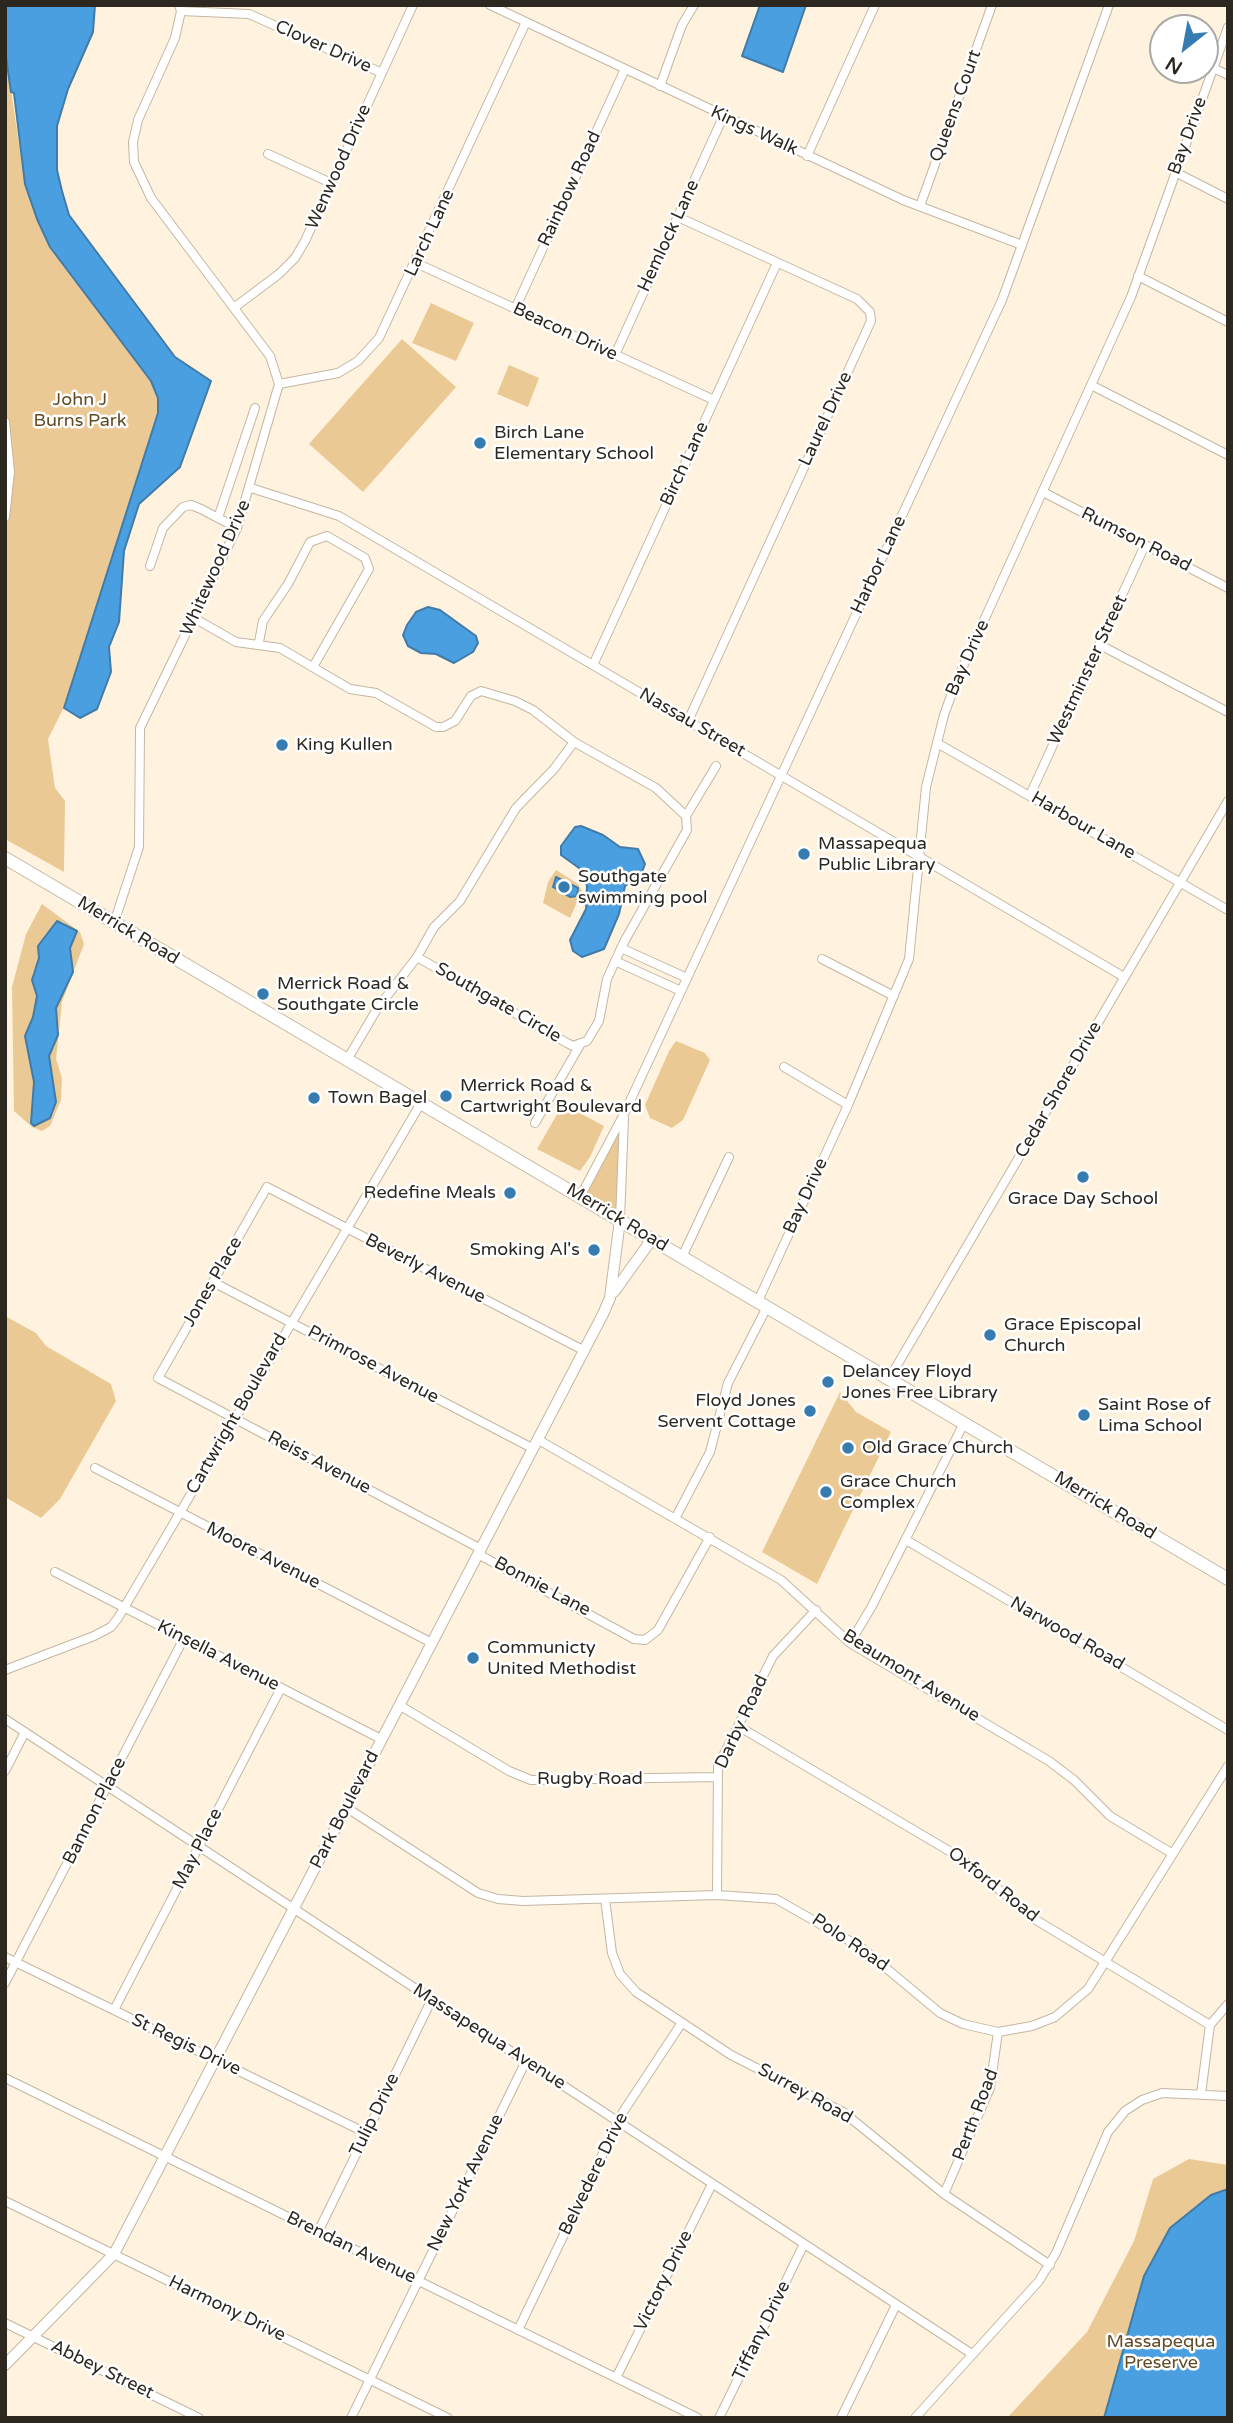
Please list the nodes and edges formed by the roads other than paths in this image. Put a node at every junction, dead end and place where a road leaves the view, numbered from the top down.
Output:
1 (413, 5) edge
2 (491, 5) edge
3 (694, 5) edge
4 (875, 5) edge
5 (992, 5) edge
6 (1109, 5) edge
7 (180, 8) edge
8 (526, 22) junction
9 (1228, 27) edge
10 (1219, 52) edge
11 (625, 69) junction
12 (382, 73) junction
13 (1207, 84) edge
14 (660, 86) junction
15 (723, 117) junction
16 (268, 154) dead end
17 (807, 156) junction
18 (1175, 172) junction
19 (331, 183) junction
20 (1228, 199) edge
21 (920, 206) junction
22 (678, 217) junction
23 (1022, 245) junction
24 (416, 263) junction
25 (777, 263) junction
26 (1138, 276) junction
27 (234, 307) junction
28 (515, 309) junction
29 (1228, 322) edge
30 (615, 355) junction
31 (279, 384) junction
32 (1093, 386) junction
33 (714, 400) junction
34 (254, 408) dead end
35 (5, 422) edge
36 (1228, 455) edge
37 (251, 488) junction
38 (1045, 493) junction
39 (5, 517) edge
40 (218, 518) junction
41 (237, 528) junction
42 (1144, 545) junction
43 (150, 566) dead end
44 (1228, 588) edge
45 (194, 618) junction
46 (259, 642) junction
47 (1100, 645) junction
48 (593, 666) junction
49 (313, 667) junction
50 (1228, 712) edge
51 (688, 721) junction
52 (574, 743) junction
53 (937, 743) junction
54 (716, 766) dead end
55 (782, 776) junction
56 (1030, 795) junction
57 (1228, 801) edge
58 (686, 816) junction
59 (921, 858) junction
60 (6, 859) edge
61 (1180, 882) junction
62 (1228, 911) edge
63 (114, 923) junction
64 (621, 948) junction
65 (417, 957) junction
66 (822, 959) dead end
67 (615, 961) junction
68 (1124, 977) junction
69 (687, 978) junction
70 (681, 991) junction
71 (894, 996) junction
72 (580, 1045) junction
73 (347, 1060) junction
74 (784, 1067) dead end
75 (421, 1103) junction
76 (848, 1105) junction
77 (625, 1114) junction
78 (535, 1122) dead end
79 (729, 1157) dead end
80 (267, 1186) joint
81 (580, 1197) junction
82 (620, 1220) junction
83 (346, 1228) junction
84 (652, 1239) junction
85 (682, 1257) junction
86 (213, 1282) junction
87 (610, 1298) junction
88 (763, 1304) junction
89 (290, 1322) junction
90 (583, 1350) junction
91 (158, 1378) joint
92 (889, 1379) junction
93 (234, 1418) junction
94 (964, 1423) junction
95 (535, 1444) junction
96 (95, 1468) dead end
97 (180, 1514) junction
98 (676, 1517) junction
99 (710, 1537) junction
100 (906, 1540) junction
101 (480, 1551) junction
102 (55, 1572) dead end
103 (1228, 1578) edge
104 (124, 1608) junction
105 (816, 1610) junction
106 (184, 1638) junction
107 (432, 1643) junction
108 (850, 1643) junction
109 (5, 1670) edge
110 (281, 1688) junction
111 (399, 1705) junction
112 (5, 1719) edge
113 (738, 1726) junction
114 (1228, 1730) edge
115 (25, 1732) junction
116 (381, 1739) junction
117 (1228, 1766) edge
118 (5, 1771) edge
119 (716, 1777) junction
120 (107, 1786) junction
121 (346, 1808) junction
122 (199, 1846) junction
123 (1173, 1854) junction
124 (717, 1895) junction
125 (605, 1899) junction
126 (294, 1909) junction
127 (5, 1957) edge
128 (16, 1962) junction
129 (1105, 1962) junction
130 (5, 1983) edge
131 (432, 1999) junction
132 (1228, 2004) edge
133 (114, 2010) junction
134 (681, 2024) junction
135 (1210, 2025) junction
136 (998, 2032) junction
137 (216, 2060) junction
138 (526, 2061) junction
139 (5, 2078) edge
140 (1201, 2094) junction
141 (1228, 2096) edge
142 (620, 2123) junction
143 (366, 2133) junction
144 (166, 2157) junction
145 (712, 2184) junction
146 (944, 2194) junction
147 (5, 2201) edge
148 (318, 2232) junction
149 (804, 2244) junction
150 (114, 2254) junction
151 (1050, 2265) junction
152 (418, 2281) junction
153 (897, 2305) junction
154 (5, 2323) edge
155 (518, 2330) junction
156 (34, 2336) junction
157 (972, 2354) junction
158 (5, 2365) edge
159 (616, 2378) junction
160 (370, 2379) junction
161 (199, 2418) edge
162 (351, 2418) edge
163 (449, 2418) edge
164 (698, 2418) edge
165 (719, 2418) edge
166 (841, 2418) edge
167 (915, 2418) edge

1 - 12 street, Wenwood Drive
2 - 8 street, Kings Walk
3 - 14 street
4 - 17 street
5 - 21 street, Queens Court
6 - 23 street, Harbor Lane
7 - 12 street, Clover Drive
7 - 27 street
8 - 11 street, Kings Walk
8 - 24 street, Larch Lane
9 - 10 street, Bay Drive
11 - 14 street, Kings Walk
11 - 28 street, Rainbow Road
12 - 19 street, Wenwood Drive
13 - 18 street, Bay Drive
14 - 15 street, Kings Walk
15 - 17 street, Kings Walk
15 - 22 street, Hemlock Lane
16 - 19 street
17 - 21 street, Kings Walk
18 - 20 street
18 - 26 street, Bay Drive
19 - 27 street, Wenwood Drive
21 - 23 street, Kings Walk
22 - 25 street, Laurel Drive
22 - 30 street, Hemlock Lane
23 - 55 street, Harbor Lane
24 - 28 street, Beacon Drive
24 - 31 street, Larch Lane
25 - 33 street, Birch Lane
25 - 51 street, Laurel Drive
26 - 29 street
26 - 32 street, Bay Drive
27 - 31 street
28 - 30 street, Beacon Drive
30 - 33 street, Beacon Drive
31 - 37 street, Whitewood Drive
32 - 36 street
32 - 38 street, Bay Drive
33 - 48 street, Birch Lane
34 - 40 street
35 - 39 street
37 - 41 street, Whitewood Drive
37 - 48 street, Nassau Street
38 - 42 street, Rumson Road
38 - 53 street, Bay Drive
40 - 41 street
40 - 43 street
41 - 45 street, Whitewood Drive
42 - 44 street, Rumson Road
42 - 47 street, Westminster Street
45 - 46 street
45 - 63 street, Whitewood Drive
46 - 49 street
46 - 49 street
47 - 50 street
47 - 56 street, Westminster Street
48 - 51 street, Nassau Street
49 - 52 street
51 - 55 street, Nassau Street
52 - 58 street
52 - 65 street, Southgate Circle
53 - 56 street, Harbour Lane
53 - 59 street, Bay Drive
54 - 58 street, Southgate Circle
55 - 59 street, Nassau Street
55 - 69 street, Harbor Lane
56 - 61 street, Harbour Lane
57 - 61 street, Cedar Shore Drive
58 - 64 street, Southgate Circle
59 - 68 street, Nassau Street
59 - 71 street, Bay Drive
60 - 63 main road, Merrick Road
61 - 62 street, Harbour Lane
61 - 68 street, Cedar Shore Drive
63 - 73 main road, Merrick Road
64 - 67 street, Southgate Circle
64 - 69 street
65 - 72 street, Southgate Circle
65 - 73 street, Southgate Circle
66 - 71 street
67 - 70 street
67 - 72 street, Southgate Circle
68 - 92 street, Cedar Shore Drive
69 - 70 street, Harbor Lane
70 - 77 street, Harbor Lane
71 - 76 street, Bay Drive
72 - 78 street, Southgate Circle
73 - 75 main road, Merrick Road
74 - 76 street
75 - 81 main road, Merrick Road
75 - 83 street, Cartwright Boulevard
76 - 88 street, Bay Drive
77 - 81 street, Harbor Lane
77 - 82 street, Harbor Lane
79 - 85 street
80 - 83 street, Beverly Avenue
80 - 86 street, Jones Place
81 - 82 main road, Merrick Road
82 - 84 main road, Merrick Road
82 - 87 main road, Park Boulevard
83 - 89 street, Cartwright Boulevard
83 - 90 street, Beverly Avenue
84 - 85 main road, Merrick Road
84 - 87 main road
85 - 88 main road, Merrick Road
86 - 89 street, Primrose Avenue
86 - 91 street, Jones Place
87 - 90 main road, Park Boulevard
88 - 92 main road, Merrick Road
88 - 98 street, Bay Drive
89 - 93 street, Cartwright Boulevard
89 - 95 street, Primrose Avenue
90 - 95 main road, Park Boulevard
91 - 93 street, Reiss Avenue
92 - 94 main road, Merrick Road
93 - 97 street, Cartwright Boulevard
93 - 101 street, Reiss Avenue
94 - 100 street
94 - 103 main road, Merrick Road
95 - 98 street, Beaumont Avenue
95 - 101 main road, Park Boulevard
96 - 97 street, Moore Avenue
97 - 104 street, Cartwright Boulevard
97 - 107 street, Moore Avenue
98 - 99 street, Beaumont Avenue
99 - 101 street, Bonnie Lane
99 - 105 street, Beaumont Avenue
100 - 108 street
100 - 114 street, Narwood Road
101 - 107 main road, Park Boulevard
102 - 104 street, Kinsella Avenue
104 - 106 street, Kinsella Avenue
104 - 109 street, Cartwright Boulevard
105 - 108 street, Beaumont Avenue
105 - 113 street, Darby Road
106 - 110 street, Kinsella Avenue
106 - 120 street, Bannon Place
107 - 111 main road, Park Boulevard
108 - 123 street, Beaumont Avenue
110 - 116 street, Kinsella Avenue
110 - 122 street, May Place
111 - 116 main road, Park Boulevard
111 - 119 street, Rugby Road
112 - 115 street, Massapequa Avenue
113 - 119 street, Darby Road
113 - 129 street, Oxford Road
115 - 118 street
115 - 120 street, Massapequa Avenue
116 - 121 main road, Park Boulevard
117 - 123 street, Polo Road
119 - 124 street, Darby Road
120 - 122 street, Massapequa Avenue
120 - 128 street, Bannon Place
121 - 125 street, Polo Road
121 - 126 main road, Park Boulevard
122 - 126 street, Massapequa Avenue
122 - 133 street, May Place
123 - 129 street, Polo Road
124 - 125 street, Polo Road
124 - 136 street, Polo Road
125 - 134 street, Surrey Road
126 - 131 street, Massapequa Avenue
126 - 137 main road, Park Boulevard
127 - 128 street, St Regis Drive
128 - 130 street, Bannon Place
128 - 133 street, St Regis Drive
129 - 135 street, Oxford Road
129 - 136 street, Polo Road
131 - 138 street, Massapequa Avenue
131 - 143 street, Tulip Drive
132 - 135 street
133 - 137 street, St Regis Drive
134 - 142 street, Belvedere Drive
134 - 146 street, Surrey Road
135 - 140 street
136 - 146 street, Perth Road
137 - 143 street, St Regis Drive
137 - 144 main road, Park Boulevard
138 - 142 street, Massapequa Avenue
138 - 152 street, New York Avenue
139 - 144 street, Brendan Avenue
140 - 141 street
140 - 151 street
142 - 145 street, Massapequa Avenue
142 - 155 street, Belvedere Drive
143 - 148 street, Tulip Drive
144 - 148 street, Brendan Avenue
144 - 150 main road, Park Boulevard
145 - 149 street, Massapequa Avenue
145 - 159 street, Victory Drive
146 - 151 street, Surrey Road
147 - 150 street, Harmony Drive
148 - 152 street, Brendan Avenue
149 - 153 street, Massapequa Avenue
149 - 165 street, Tiffany Drive
150 - 156 main road, Park Boulevard
150 - 160 street, Harmony Drive
151 - 157 street
152 - 155 street, Brendan Avenue
152 - 160 street, New York Avenue
153 - 157 street, Massapequa Avenue
153 - 166 street
154 - 156 street, Abbey Street
155 - 159 street, Brendan Avenue
156 - 158 main road, Park Boulevard
156 - 161 street, Abbey Street
157 - 167 street
159 - 164 street, Brendan Avenue
160 - 162 street, New York Avenue
160 - 163 street, Harmony Drive

